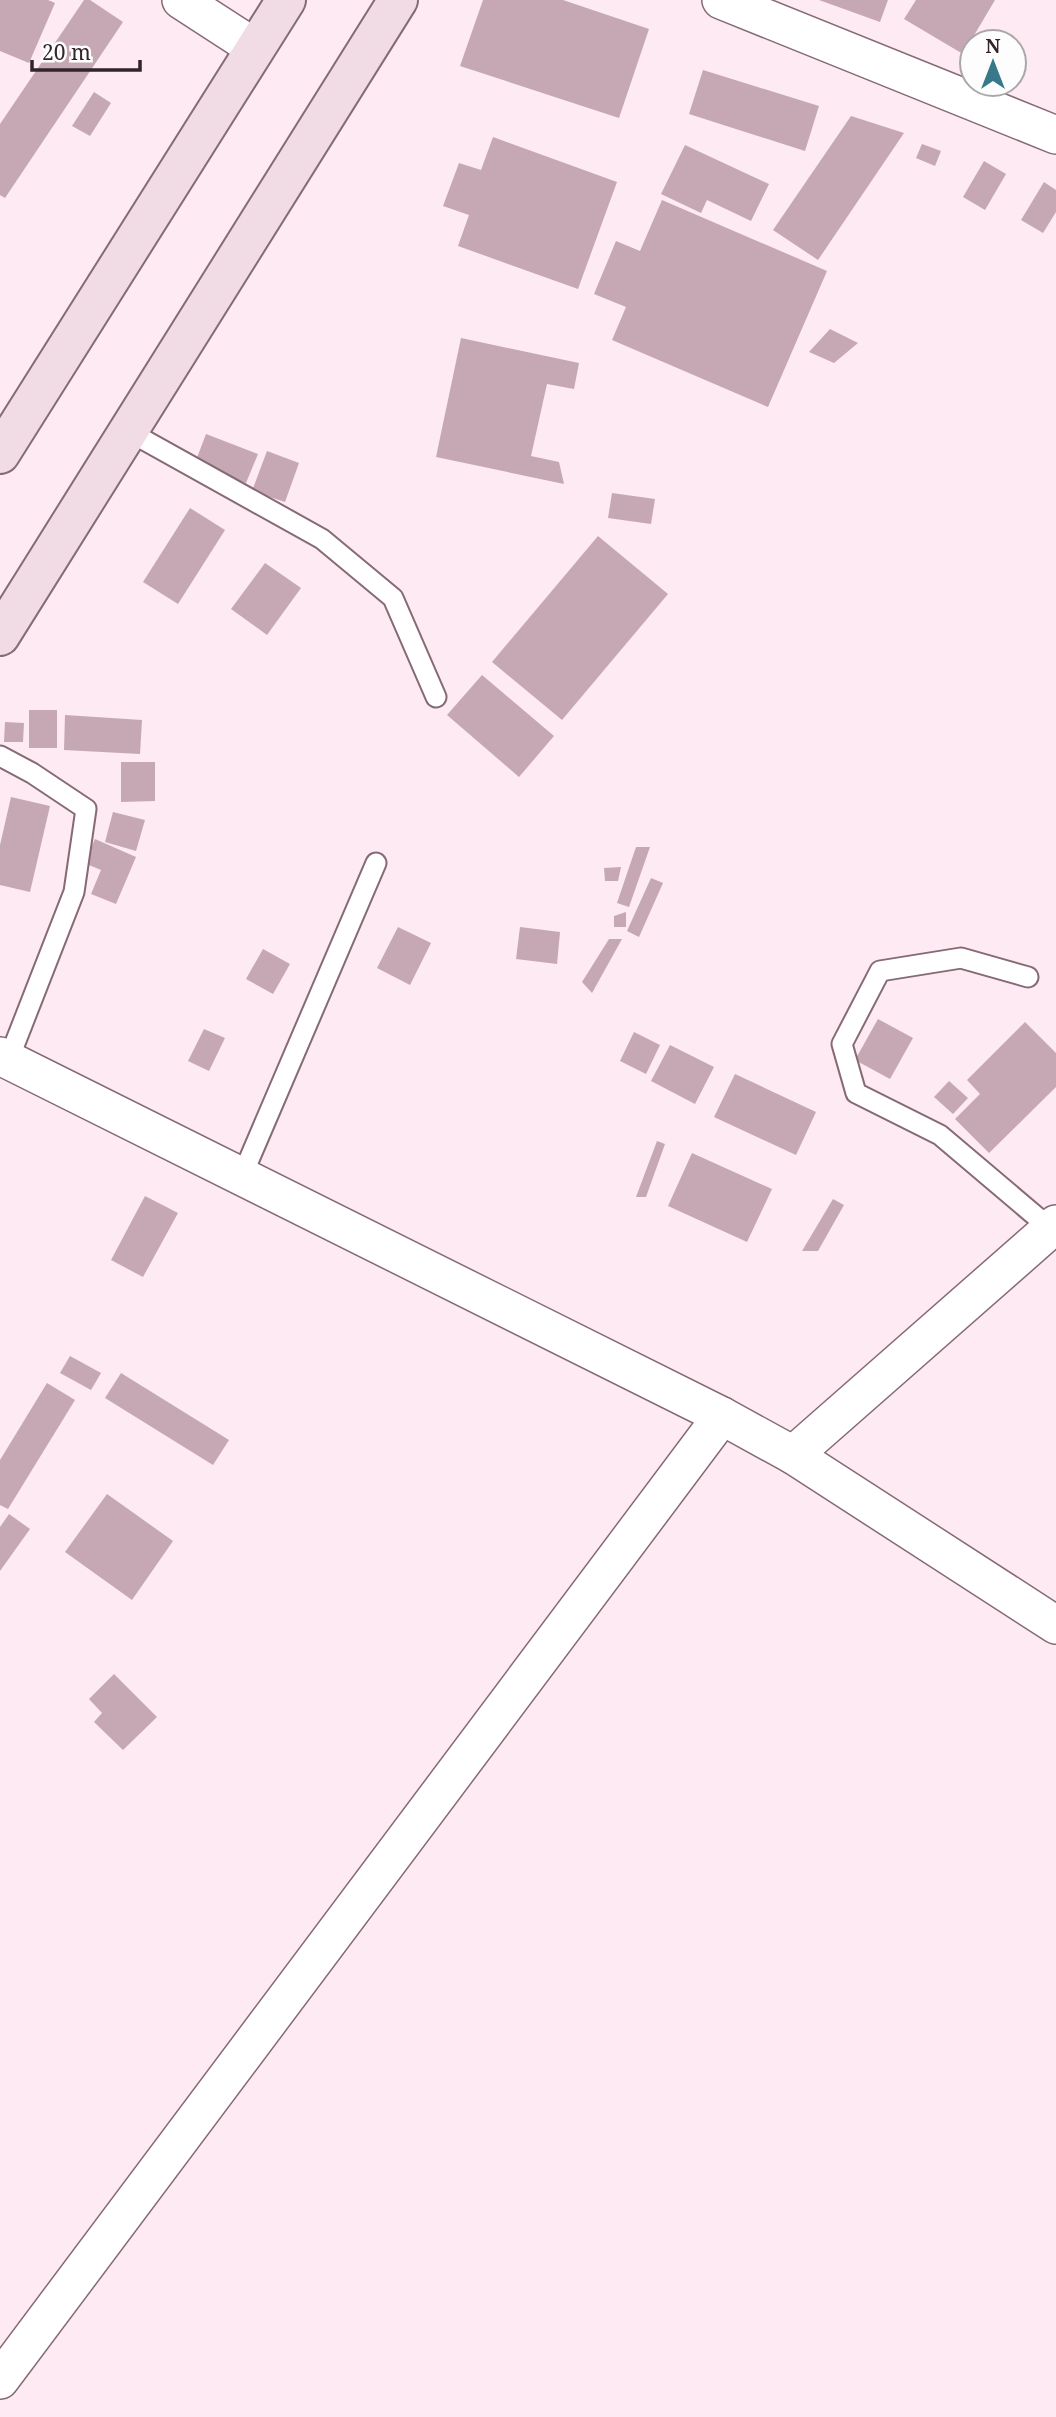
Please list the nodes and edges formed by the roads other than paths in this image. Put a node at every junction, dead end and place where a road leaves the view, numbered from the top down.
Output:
1 (181, 0) edge
2 (286, 0) edge
3 (398, 0) edge
4 (720, 0) edge
5 (255, 48) junction
6 (1056, 135) edge
7 (128, 431) junction
8 (0, 454) edge
9 (0, 636) edge
10 (436, 697) dead end
11 (0, 755) edge
12 (376, 863) dead end
13 (1028, 977) dead end
14 (4, 1058) edge
15 (242, 1177) junction
16 (1054, 1227) edge
17 (722, 1416) junction
18 (793, 1455) junction
19 (1056, 1625) edge
20 (0, 2380) edge

1 - 5 street
2 - 5 main road
3 - 7 main road
4 - 6 street
5 - 8 main road
7 - 9 main road
7 - 10 lane
11 - 14 lane
12 - 15 lane
13 - 16 lane
14 - 15 street
15 - 17 street
16 - 18 street
17 - 18 street
17 - 20 street
18 - 19 street

